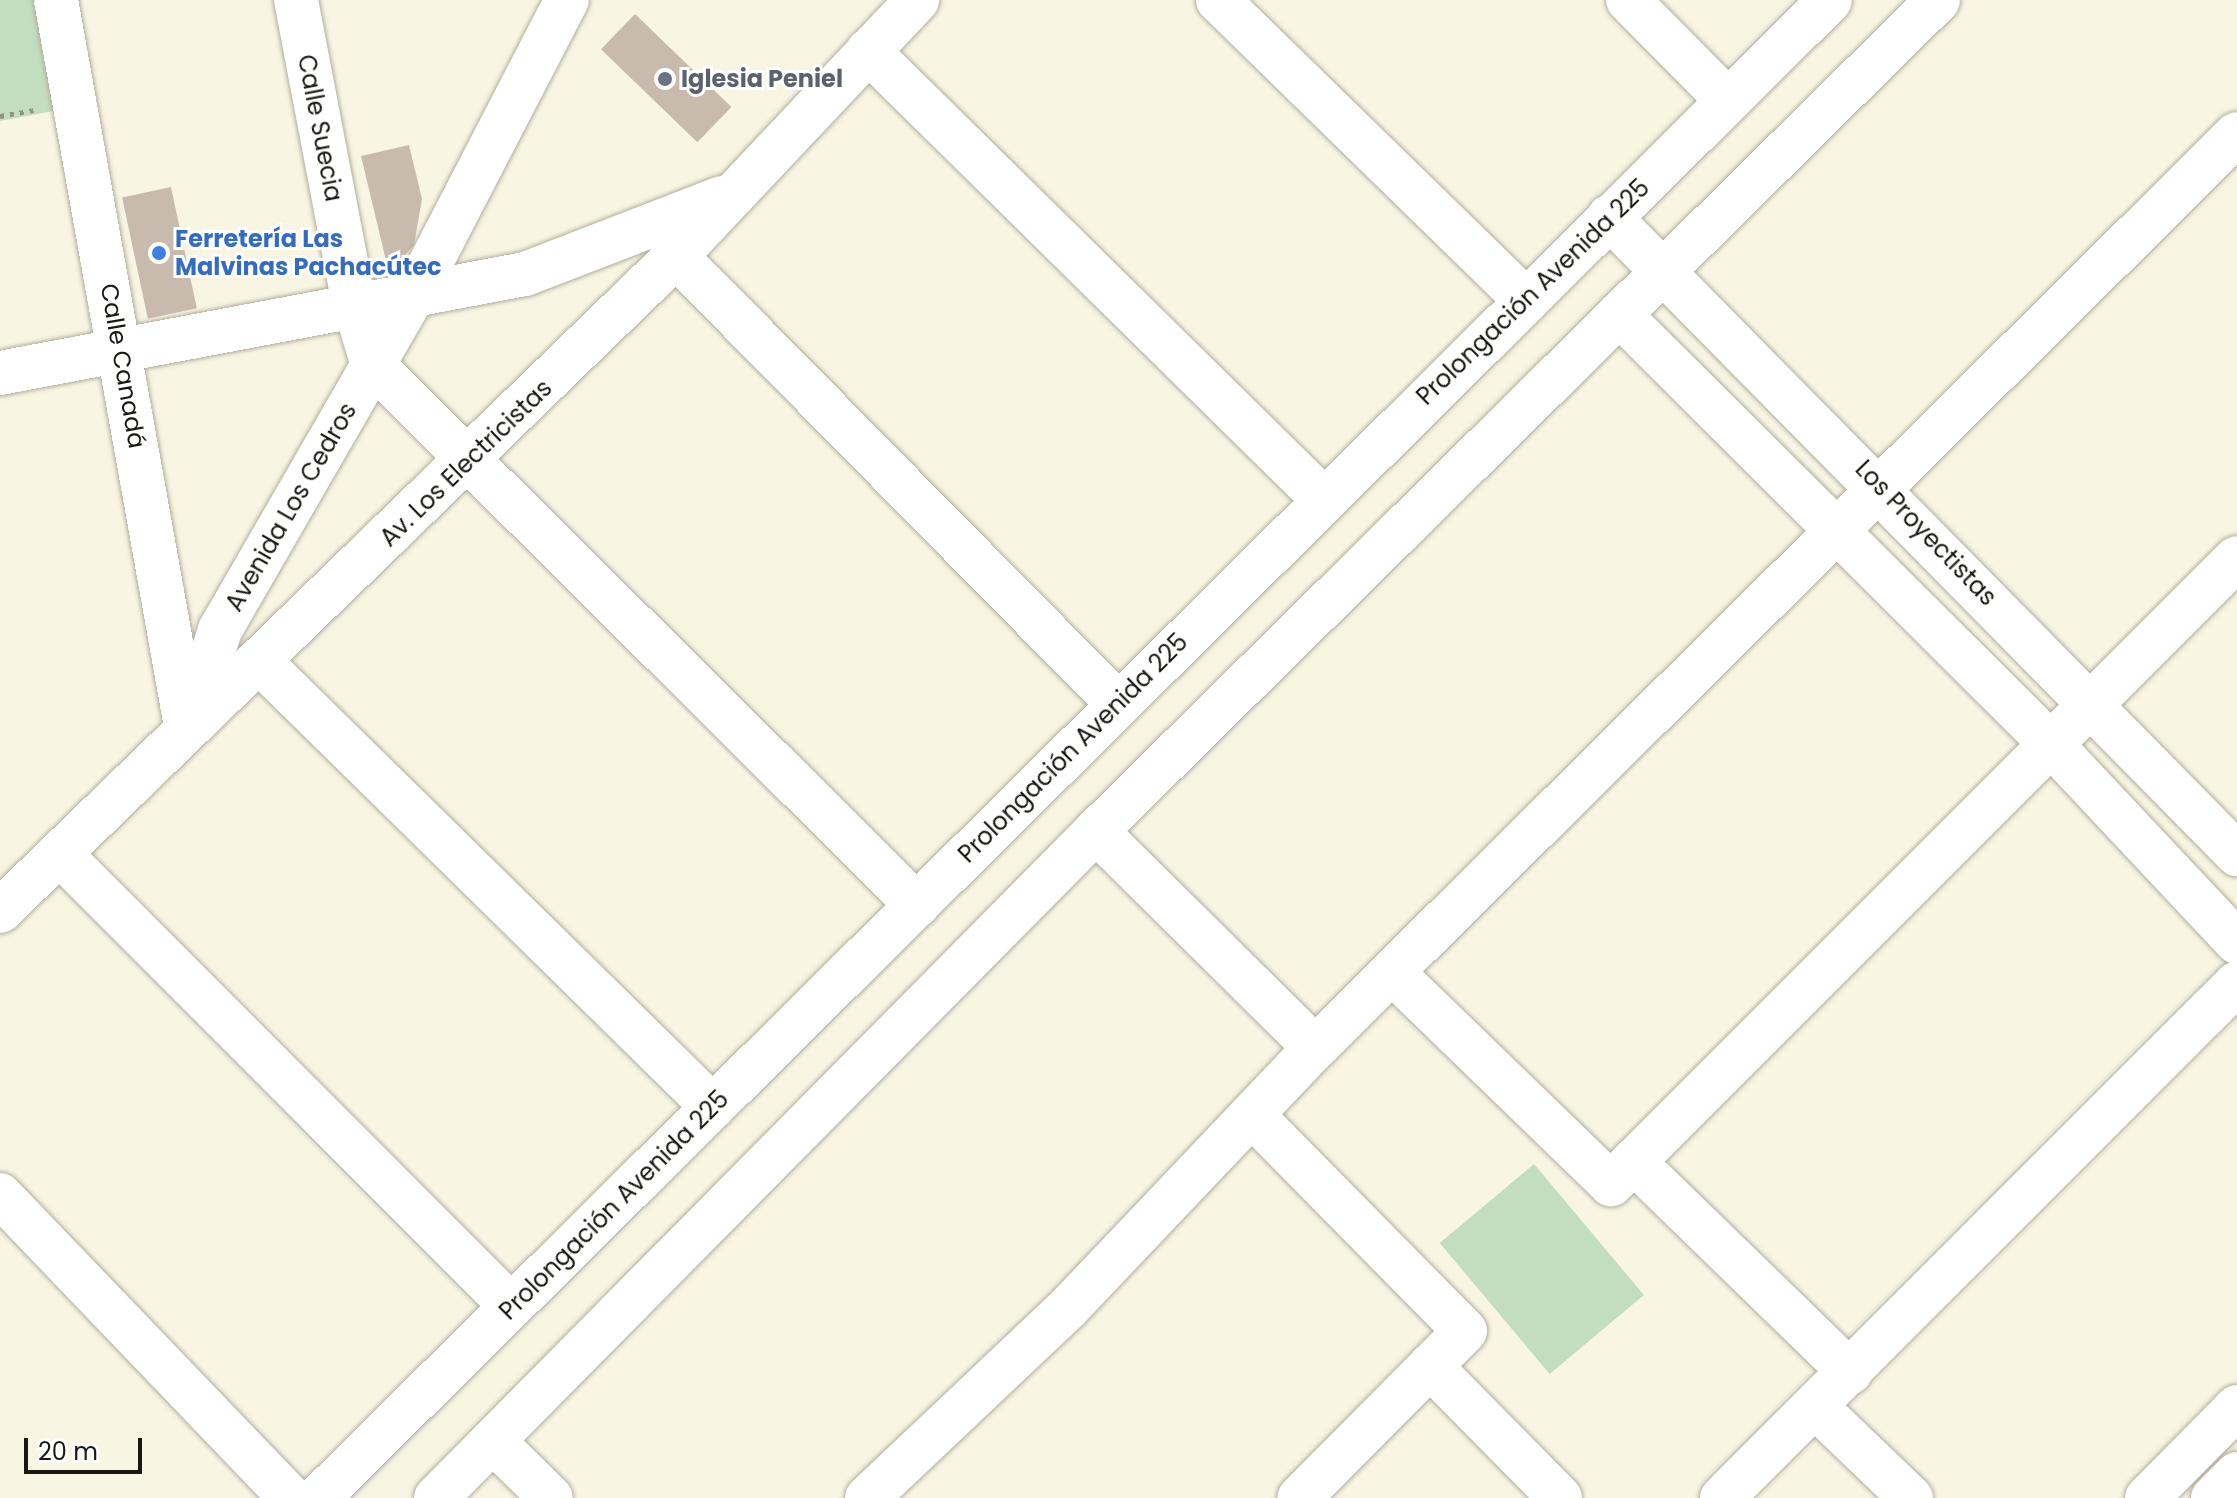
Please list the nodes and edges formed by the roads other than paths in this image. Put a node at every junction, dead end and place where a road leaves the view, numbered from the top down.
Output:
1 (56, 0) edge
2 (296, 0) edge
3 (917, 0) edge
4 (1218, 0) edge
5 (1628, 0) edge
6 (1830, 0) edge
7 (1938, 0) edge
8 (554, 9) edge
9 (868, 51) junction
10 (1728, 101) junction
11 (2237, 134) edge
12 (736, 192) junction
13 (1609, 217) junction
14 (676, 256) junction
15 (1662, 271) junction
16 (416, 291) junction
17 (1526, 301) junction
18 (354, 303) junction
19 (1619, 314) junction
20 (121, 349) junction
21 (373, 365) junction
22 (0, 373) edge
23 (470, 460) junction
24 (1881, 486) junction
25 (1322, 498) junction
26 (1838, 532) junction
27 (2237, 558) edge
28 (260, 662) junction
29 (2088, 700) junction
30 (1118, 704) junction
31 (187, 732) junction
32 (2049, 742) junction
33 (1096, 831) junction
34 (60, 854) junction
35 (2237, 854) edge
36 (917, 905) junction
37 (0, 911) edge
38 (2237, 942) edge
39 (1392, 972) junction
40 (2237, 983) edge
41 (1315, 1048) junction
42 (713, 1107) junction
43 (1252, 1115) junction
44 (1633, 1161) junction
45 (0, 1195) edge
46 (511, 1306) junction
47 (1430, 1366) junction
48 (1850, 1372) junction
49 (1815, 1406) junction
50 (2237, 1407) edge
51 (495, 1443) junction
52 (2237, 1474) edge
53 (291, 1498) edge
54 (318, 1498) edge
55 (436, 1498) edge
56 (551, 1498) edge
57 (867, 1498) edge
58 (1299, 1498) edge
59 (1560, 1498) edge
60 (1722, 1498) edge
61 (1911, 1498) edge
62 (2147, 1498) edge
63 (2213, 1498) edge

1 - 20 street, Calle Canadá
2 - 18 street, Calle Suecia
3 - 9 street, Av. Los Electricistas
4 - 17 street
5 - 10 street
6 - 10 street, Prolongación Avenida 225
7 - 15 street
8 - 16 street, Avenida Los Cedros
9 - 12 street, Av. Los Electricistas
9 - 25 street
10 - 13 street, Prolongación Avenida 225
11 - 24 street
12 - 14 street, Av. Los Electricistas
12 - 16 street
13 - 15 street, Los Proyectistas
13 - 17 street, Prolongación Avenida 225
14 - 23 street, Av. Los Electricistas
14 - 30 street
15 - 19 street
15 - 24 street, Los Proyectistas
16 - 18 street
16 - 21 street, Avenida Los Cedros
17 - 25 street, Prolongación Avenida 225
18 - 20 street
18 - 21 street, Calle Suecia
19 - 26 street
19 - 33 street
20 - 22 street
20 - 31 street, Calle Canadá
21 - 23 street
21 - 31 street, Avenida Los Cedros
23 - 28 street, Av. Los Electricistas
23 - 36 street
24 - 26 street
24 - 29 street, Los Proyectistas
25 - 30 street, Prolongación Avenida 225
26 - 32 street
26 - 39 street
27 - 29 street
28 - 31 street, Av. Los Electricistas
28 - 42 street
29 - 32 street
29 - 35 street, Los Proyectistas
30 - 36 street, Prolongación Avenida 225
31 - 34 street, Av. Los Electricistas
32 - 38 street
32 - 44 street
33 - 41 street
33 - 51 street
34 - 37 street, Av. Los Electricistas
34 - 46 street
36 - 42 street, Prolongación Avenida 225
39 - 41 street
39 - 44 street
40 - 48 street
41 - 43 street
42 - 46 street, Prolongación Avenida 225
43 - 47 street
43 - 57 street
44 - 48 street
45 - 53 street
46 - 54 street, Prolongación Avenida 225
47 - 58 street
47 - 59 street
48 - 49 street
49 - 60 street
49 - 61 street
50 - 62 street
51 - 55 street
51 - 56 street
52 - 63 street

